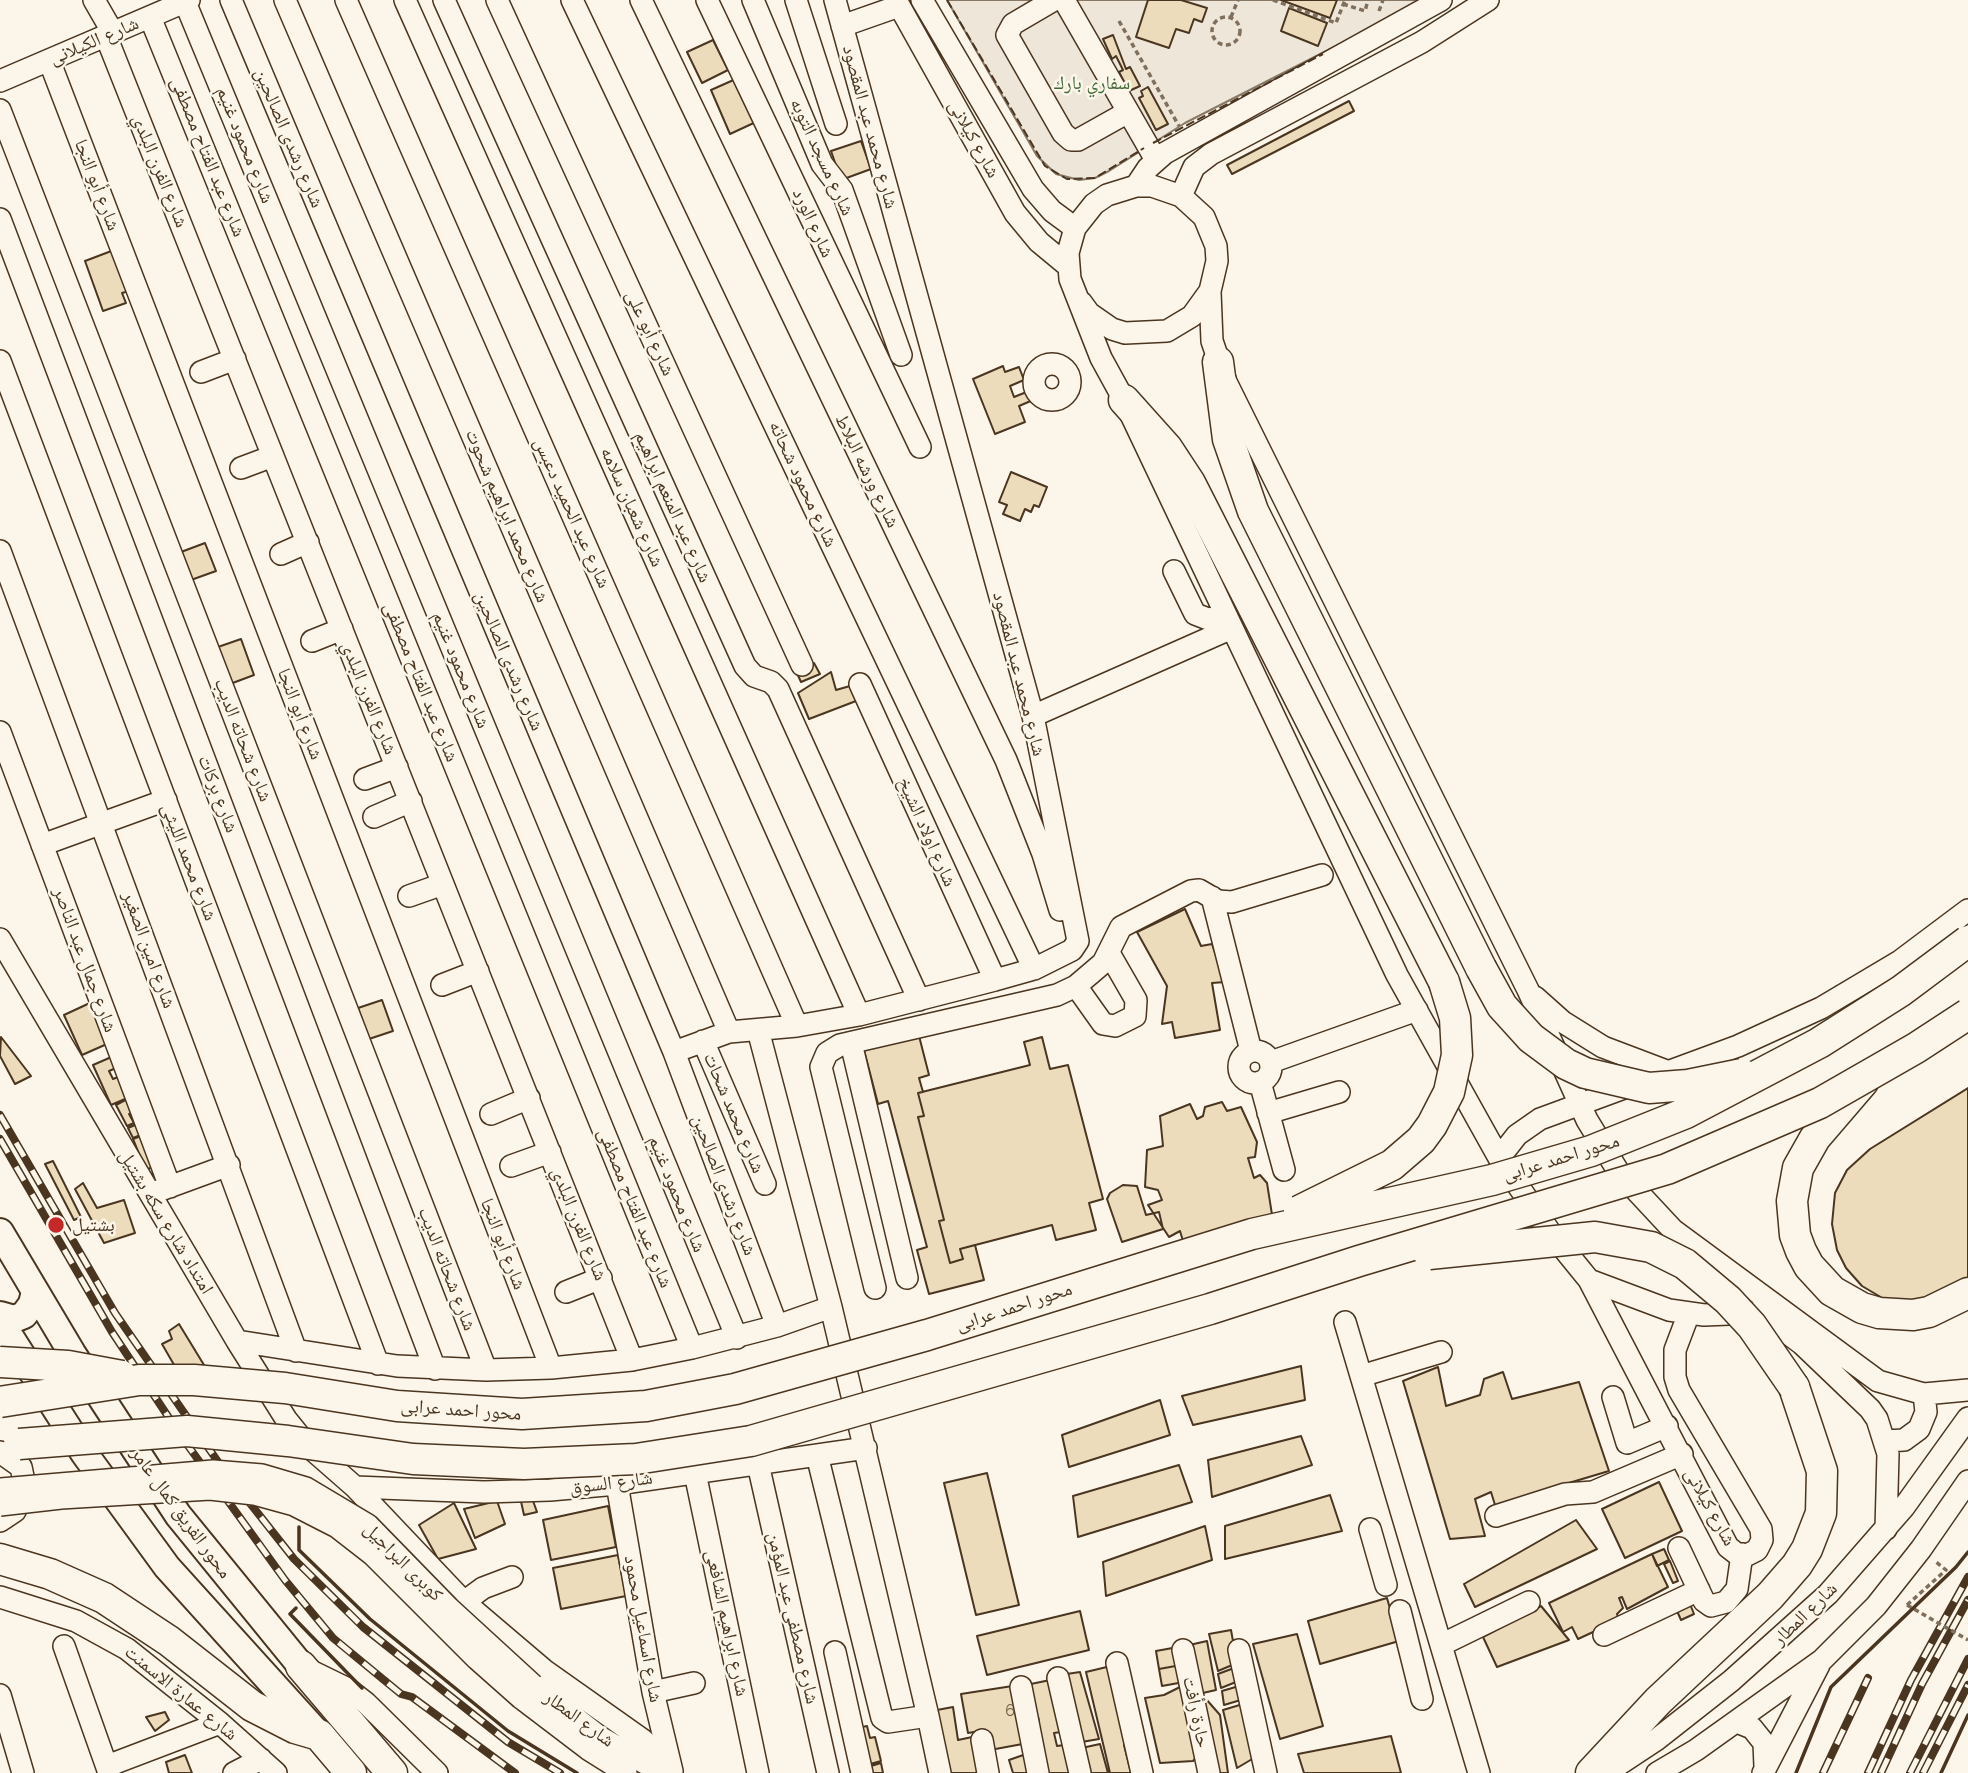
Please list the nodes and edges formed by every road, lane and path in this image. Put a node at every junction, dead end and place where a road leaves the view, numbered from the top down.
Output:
1 (94, 0) edge
2 (230, 0) edge
3 (285, 0) edge
4 (346, 0) edge
5 (405, 0) edge
6 (444, 0) edge
7 (497, 0) edge
8 (572, 0) edge
9 (641, 0) edge
10 (707, 0) edge
11 (753, 0) edge
12 (796, 0) edge
13 (835, 0) edge
14 (922, 0) edge
15 (1054, 0) edge
16 (1064, 0) edge
17 (1238, 0) edge
18 (1273, 0) edge
19 (1368, 0) edge
20 (1383, 0) edge
21 (1441, 0) edge
22 (1488, 0) edge
23 (187, 1) edge
24 (1344, 2) edge
25 (897, 3) edge
26 (1379, 13) dead end
27 (150, 17) junction
28 (1231, 18) junction
29 (1409, 19) junction
30 (1119, 21) dead end
31 (842, 26) junction
32 (109, 34) junction
33 (1422, 41) junction
34 (49, 60) junction
35 (0, 81) edge
36 (0, 110) edge
37 (1128, 113) junction
38 (836, 124) dead end
39 (1187, 140) junction
40 (1156, 160) junction
41 (1136, 186) junction
42 (1181, 197) junction
43 (0, 219) edge
44 (1075, 228) junction
45 (1068, 266) junction
46 (1210, 291) junction
47 (1081, 302) junction
48 (901, 355) dead end
49 (1101, 358) junction
50 (234, 359) junction
51 (0, 361) edge
52 (1218, 362) junction
53 (201, 372) dead end
54 (1068, 373) dead end
55 (1124, 400) junction
56 (920, 447) dead end
57 (273, 456) junction
58 (241, 468) dead end
59 (307, 542) junction
60 (0, 551) edge
61 (281, 554) dead end
62 (1174, 571) dead end
63 (1229, 622) junction
64 (342, 629) junction
65 (312, 641) dead end
66 (803, 665) dead end
67 (860, 684) dead end
68 (1033, 716) junction
69 (0, 732) edge
70 (397, 767) junction
71 (365, 779) dead end
72 (166, 800) junction
73 (411, 801) junction
74 (374, 817) dead end
75 (102, 823) junction
76 (42, 845) junction
77 (1322, 875) dead end
78 (443, 884) junction
79 (409, 896) dead end
80 (1212, 897) junction
81 (1968, 910) edge
82 (0, 939) edge
83 (1968, 941) edge
84 (1072, 950) junction
85 (1109, 953) junction
86 (1034, 969) junction
87 (478, 971) junction
88 (995, 980) junction
89 (442, 985) dead end
90 (1076, 986) junction
91 (1528, 990) junction
92 (919, 1000) junction
93 (1417, 1010) junction
94 (1968, 1014) edge
95 (859, 1015) junction
96 (797, 1026) junction
97 (758, 1030) junction
98 (729, 1032) junction
99 (703, 1041) junction
100 (851, 1042) junction
101 (1251, 1051) junction
102 (674, 1052) junction
103 (1271, 1062) junction
104 (1777, 1066) junction
105 (1669, 1072) junction
106 (1868, 1077) junction
107 (1260, 1082) junction
108 (1339, 1092) dead end
109 (529, 1098) junction
110 (1580, 1104) junction
111 (1268, 1113) junction
112 (491, 1114) dead end
113 (550, 1152) junction
114 (1499, 1158) junction
115 (229, 1165) junction
116 (511, 1166) dead end
117 (1284, 1170) dead end
118 (765, 1184) dead end
119 (170, 1187) junction
120 (149, 1194) junction
121 (0, 1232) edge
122 (1252, 1234) junction
123 (1359, 1261) junction
124 (601, 1278) junction
125 (907, 1278) dead end
126 (1590, 1280) junction
127 (875, 1288) dead end
128 (35, 1291) junction
129 (566, 1292) dead end
130 (1968, 1293) edge
131 (831, 1307) junction
132 (1689, 1313) junction
133 (0, 1315) edge
134 (0, 1321) edge
135 (1345, 1322) dead end
136 (777, 1326) junction
137 (737, 1338) junction
138 (237, 1341) junction
139 (692, 1348) junction
140 (296, 1350) junction
141 (1441, 1352) dead end
142 (72, 1353) junction
143 (632, 1360) junction
144 (0, 1362) edge
145 (378, 1364) junction
146 (551, 1368) junction
147 (435, 1369) junction
148 (29, 1370) junction
149 (486, 1370) junction
150 (1361, 1376) junction
151 (139, 1380) junction
152 (1968, 1390) edge
153 (1924, 1394) junction
154 (1613, 1397) dead end
155 (0, 1402) edge
156 (1968, 1418) edge
157 (1667, 1426) junction
158 (1885, 1441) junction
159 (866, 1448) junction
160 (0, 1450) edge
161 (1682, 1454) junction
162 (817, 1455) junction
163 (758, 1464) junction
164 (695, 1473) junction
165 (1968, 1481) edge
166 (617, 1484) junction
167 (355, 1487) junction
168 (0, 1489) edge
169 (0, 1505) edge
170 (1496, 1516) dead end
171 (0, 1521) edge
172 (1370, 1529) dead end
173 (1886, 1529) junction
174 (1679, 1548) dead end
175 (1742, 1554) junction
176 (0, 1559) edge
177 (1418, 1567) junction
178 (1946, 1570) dead end
179 (512, 1577) dead end
180 (1699, 1590) junction
181 (0, 1597) edge
182 (464, 1602) junction
183 (1529, 1602) dead end
184 (1400, 1611) dead end
185 (1406, 1633) junction
186 (1438, 1635) junction
187 (1604, 1635) dead end
188 (1968, 1640) edge
189 (64, 1646) dead end
190 (1183, 1650) dead end
191 (1239, 1650) dead end
192 (835, 1652) dead end
193 (1822, 1660) junction
194 (1117, 1663) dead end
195 (301, 1666) junction
196 (1058, 1678) dead end
197 (694, 1683) dead end
198 (1021, 1687) dead end
199 (527, 1692) junction
200 (653, 1692) junction
201 (0, 1695) edge
202 (1422, 1699) dead end
203 (928, 1716) junction
204 (1737, 1722) junction
205 (220, 1723) junction
206 (319, 1735) junction
207 (982, 1740) dead end
208 (268, 1766) edge
209 (108, 1770) edge
210 (1764, 1770) edge
211 (23, 1773) edge
212 (234, 1773) edge
213 (351, 1773) edge
214 (393, 1773) edge
215 (437, 1773) edge
216 (626, 1773) edge
217 (662, 1773) edge
218 (671, 1773) edge
219 (758, 1773) edge
220 (828, 1773) edge
221 (862, 1773) edge
222 (940, 1773) edge
223 (988, 1773) edge
224 (1038, 1773) edge
225 (1080, 1773) edge
226 (1142, 1773) edge
227 (1209, 1773) edge
228 (1266, 1773) edge
229 (1479, 1773) edge
230 (1591, 1773) edge
231 (1606, 1773) edge
232 (1657, 1773) edge

1 - 32 street, شارع الفرن البلدي
2 - 102 street, شارع رشدى الصالحين
3 - 98 street, شارع محمد ابراهيم شحوت
4 - 96 street, شارع عبد الحميد دعبس
5 - 95 street, شارع شعبان سلامه
6 - 92 street, شارع عبد المنعم ابراهيم
7 - 66 street, شارع أبو على
8 - 86 street, شارع محمود شحاته
9 - 84 street, شارع ورشه البلاط
10 - 56 street, شارع الورد
11 - 48 street, شارع مسجد التوبه
12 - 38 street
13 - 31 street, شارع محمد عبد المقصود
14 - 44 street, شارع كيلانى
15 - 37 street
16 - 37 street
17 - 28 path
18 - 24 path
19 - 24 path
20 - 26 path
21 - 29 street
22 - 33 street
23 - 27 street, شارع الكيلانى
23 - 137 street, شارع محمود غنيم
25 - 31 street
25 - 45 street, شارع كيلانى
27 - 32 street, شارع الكيلانى
27 - 139 street, شارع عبد الفتاح مصطفى
28 - 28 path
29 - 33 street
29 - 39 street
30 - 39 path
31 - 68 street, شارع محمد عبد المقصود
32 - 34 street, شارع الكيلانى
32 - 50 street, شارع الفرن البلدي
33 - 42 street
34 - 35 street, شارع الكيلانى
34 - 146 street, شارع أبو النجا
36 - 149 street, شارع شحاته الديب
37 - 40 street
39 - 40 street
40 - 41 street
41 - 42 street
41 - 44 street
42 - 46 street
43 - 147 street, شارع بركات
44 - 45 street
45 - 47 street
46 - 47 street
46 - 52 street
47 - 49 street, شارع كيلانى
49 - 54 street
49 - 55 street, شارع كيلانى
50 - 53 street
50 - 57 street, شارع الفرن البلدي
51 - 72 street, شارع محمد الليثى
52 - 91 street
52 - 104 highway, bridge
55 - 63 street, شارع كيلانى
55 - 122 highway, bridge
57 - 58 street
57 - 59 street, شارع الفرن البلدي
59 - 61 street
59 - 64 street, شارع الفرن البلدي
60 - 75 street, شارع امين الصغير
62 - 63 street
63 - 68 street
63 - 93 street, شارع كيلانى
64 - 65 street
64 - 70 street, شارع الفرن البلدي
67 - 88 street, شارع اولاد الشيخ
68 - 84 street, شارع محمد عبد المقصود
69 - 76 street, شارع جمال عبد الناصر
70 - 71 street
70 - 73 street, شارع الفرن البلدي
72 - 75 street
72 - 145 street, شارع محمد الليثى
73 - 74 street
73 - 78 street, شارع الفرن البلدي
75 - 76 street
75 - 115 street, شارع امين الصغير
76 - 119 street, شارع جمال عبد الناصر
77 - 80 street
78 - 79 street
78 - 87 street, شارع الفرن البلدي
80 - 85 street
80 - 101 street
81 - 105 street
82 - 120 street, امتداد شارع سكه بشتيل
83 - 104 highway, محور احمد عرابى, bridge
84 - 86 street
85 - 90 street
85 - 90 street
86 - 88 street
87 - 89 street
87 - 109 street, شارع الفرن البلدي
88 - 92 street
90 - 100 street
91 - 105 street
91 - 110 street
92 - 95 street
93 - 103 street
93 - 114 street, شارع كيلانى
94 - 106 highway, محور احمد عرابى, bridge
95 - 96 street
96 - 97 street
97 - 98 street
97 - 131 street
98 - 99 street
99 - 102 street
99 - 118 street, شارع محمد شحات
100 - 125 street
100 - 127 street
101 - 103 street
101 - 107 street
102 - 136 street, شارع رشدى الصالحين
103 - 107 street
104 - 122 highway, محور احمد عرابى, bridge
105 - 110 street
106 - 123 highway, محور احمد عرابى, bridge
106 - 130 highway
107 - 111 street
108 - 111 street
109 - 112 street
109 - 113 street, شارع الفرن البلدي
110 - 114 street
110 - 153 street
111 - 117 street
113 - 116 street
113 - 124 street, شارع الفرن البلدي
114 - 126 street, شارع كيلانى
115 - 119 street
115 - 140 street, شارع امين الصغير
119 - 120 street
120 - 138 street, امتداد شارع سكه بشتيل
121 - 128 main road, محور الفريق كمال عامر
122 - 151 highway, محور احمد عرابى, bridge
123 - 160 highway, محور احمد عرابى, bridge
123 - 230 highway, bridge
124 - 129 street
124 - 143 street, شارع الفرن البلدي
126 - 132 street
126 - 157 street, شارع كيلانى
128 - 133 main road
128 - 142 main road, محور الفريق كمال عامر
131 - 136 street
131 - 159 street
132 - 158 street
132 - 175 street, شارع كيلانى
134 - 148 main road
135 - 150 street
136 - 137 street
137 - 139 street
138 - 140 street
138 - 167 street, امتداد شارع سكه بشتيل
139 - 143 street
140 - 145 street
141 - 150 street
142 - 148 main road
142 - 195 main road, محور الفريق كمال عامر
143 - 146 street
144 - 151 highway, bridge
145 - 147 street
146 - 149 street
147 - 149 street
148 - 206 main road
150 - 177 street
151 - 155 highway, محور احمد عرابى, bridge
152 - 153 street
153 - 158 street
154 - 157 street
156 - 173 street, شارع المطار
157 - 161 street, شارع كيلانى
158 - 173 street
159 - 162 street, شارع السوق
159 - 203 street
160 - 171 street
161 - 170 street
161 - 175 street, شارع كيلانى
162 - 163 street, شارع السوق
162 - 203 street
163 - 164 street, شارع السوق
163 - 220 street, شارع مصطفى عبد المؤمن
164 - 166 street, شارع السوق
164 - 219 street, شارع ابراهيم الشافعى
165 - 193 street
166 - 167 street, شارع السوق
166 - 200 street, شارع اسماعيل محمود
167 - 182 street, امتداد شارع سكه بشتيل
168 - 199 street, كوبرى البراجيل, bridge
169 - 199 street, كوبرى البراجيل, bridge
172 - 177 street
173 - 231 street, شارع المطار
174 - 180 street
175 - 180 street
176 - 206 highway
177 - 186 street
178 - 188 path, bridge
179 - 182 street
180 - 187 street
181 - 205 street, شارع عمارة الاسمنت
182 - 218 street, امتداد شارع سكه بشتيل
183 - 186 street
184 - 185 street
185 - 186 street
185 - 202 street
186 - 229 street
189 - 209 street
190 - 227 street, حارة رأفت
191 - 228 street
192 - 221 street
193 - 204 street
193 - 210 street
194 - 226 street
195 - 214 highway, محور الفريق كمال عامر
195 - 215 street
196 - 225 street
197 - 200 street
198 - 224 street
199 - 216 street, شارع المطار
199 - 217 street, شارع المطار
200 - 218 street, شارع اسماعيل محمود
201 - 211 street
203 - 222 street
204 - 210 street
204 - 232 street
205 - 208 street, شارع عمارة الاسمنت
205 - 209 street
206 - 213 highway
207 - 223 street
208 - 212 street

